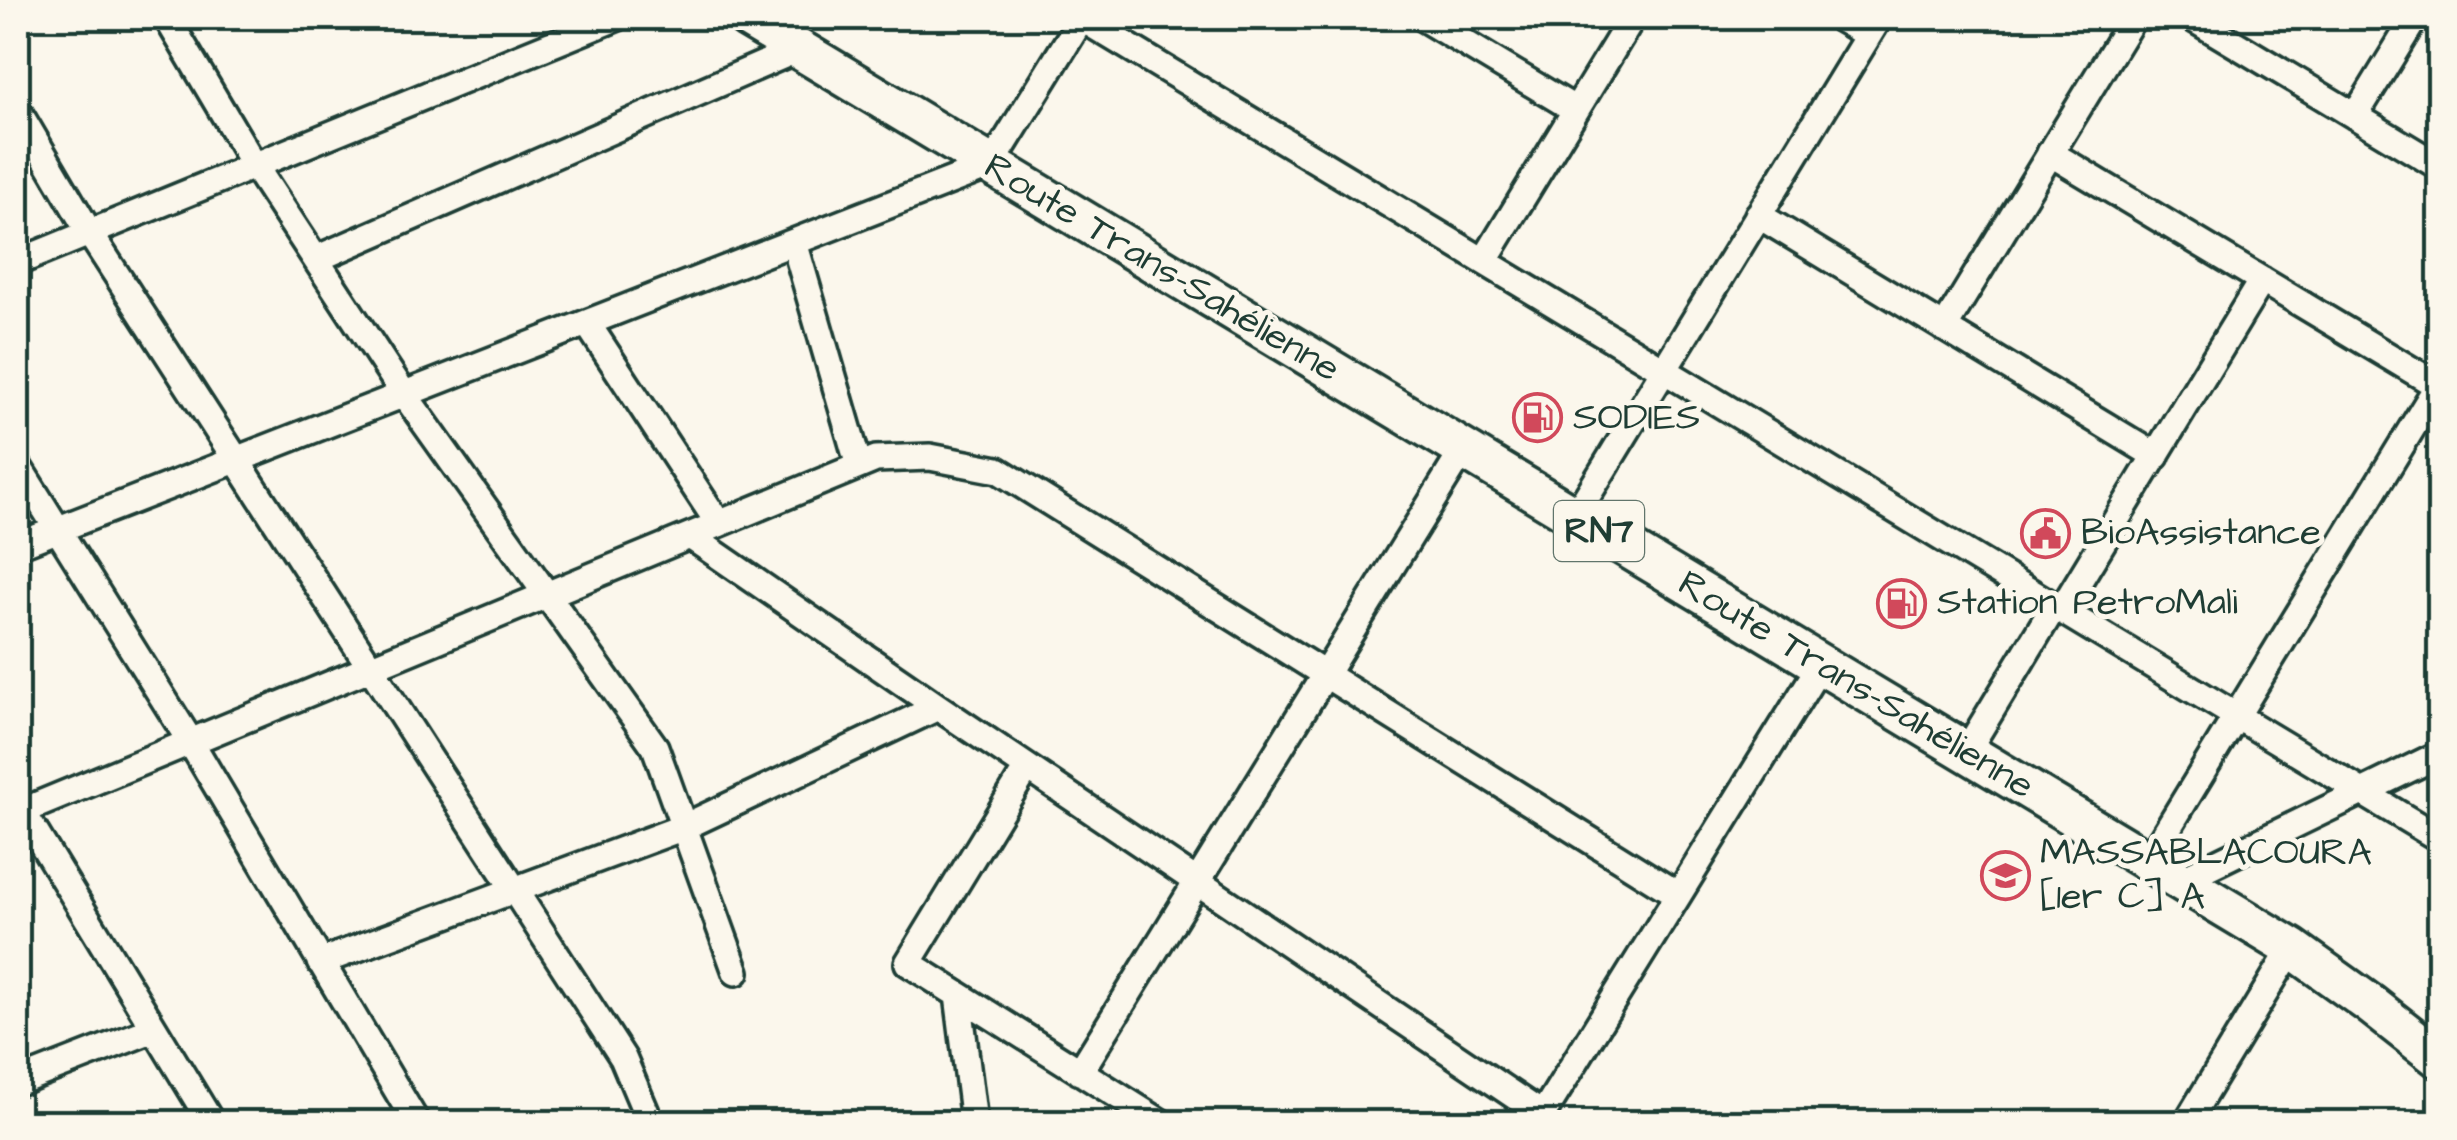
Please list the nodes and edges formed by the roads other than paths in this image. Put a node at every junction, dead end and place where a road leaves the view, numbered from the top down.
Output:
1 (167, 18) edge
2 (616, 18) edge
3 (747, 18) edge
4 (1081, 18) edge
5 (1423, 18) edge
6 (1632, 18) edge
7 (1839, 18) edge
8 (2133, 18) edge
9 (2192, 18) edge
10 (2416, 18) edge
11 (1874, 26) edge
12 (798, 48) junction
13 (1576, 110) junction
14 (18, 111) edge
15 (2356, 116) junction
16 (2050, 153) junction
17 (254, 165) junction
18 (992, 165) junction
19 (2440, 167) edge
20 (1758, 215) junction
21 (89, 232) junction
22 (794, 242) junction
23 (316, 259) junction
24 (1484, 261) junction
25 (18, 262) edge
26 (2262, 280) junction
27 (587, 323) junction
28 (1944, 328) junction
29 (1664, 370) junction
30 (2439, 385) edge
31 (404, 394) junction
32 (1464, 450) junction
33 (2156, 456) junction
34 (236, 460) junction
35 (18, 466) edge
36 (859, 466) junction
37 (1575, 516) junction
38 (719, 524) junction
39 (58, 529) junction
40 (690, 536) junction
41 (18, 545) edge
42 (545, 595) junction
43 (2059, 607) junction
44 (1821, 664) junction
45 (371, 666) junction
46 (1325, 674) junction
47 (938, 708) junction
48 (2237, 715) junction
49 (190, 741) junction
50 (1966, 752) junction
51 (2440, 754) edge
52 (1027, 768) junction
53 (2360, 791) junction
54 (19, 809) edge
55 (684, 827) junction
56 (2440, 839) edge
57 (2163, 871) junction
58 (1198, 882) junction
59 (514, 890) junction
60 (1678, 896) junction
61 (2292, 948) junction
62 (320, 962) junction
63 (736, 972) dead end
64 (958, 995) junction
65 (154, 1029) junction
66 (2440, 1060) edge
67 (1080, 1072) junction
68 (18, 1082) edge
69 (1540, 1119) edge
70 (211, 1122) edge
71 (416, 1122) edge
72 (650, 1122) edge
73 (974, 1122) edge
74 (1160, 1122) edge
75 (2187, 1122) edge

1 - 17 street
2 - 17 street
3 - 12 highway, Route Trans-Sahélienne / RN7
4 - 18 street
4 - 24 street
5 - 13 street
6 - 13 street
7 - 11 street
8 - 16 street
9 - 15 street
10 - 15 street
11 - 20 street
12 - 18 highway, Route Trans-Sahélienne / RN7
12 - 23 street
13 - 24 street
14 - 21 street
15 - 19 street
16 - 26 street
16 - 28 street
17 - 21 street
17 - 23 street
18 - 22 street
18 - 32 highway, Route Trans-Sahélienne / RN7
20 - 28 street
20 - 29 street
21 - 25 street
21 - 34 street
22 - 27 street
22 - 36 street
23 - 31 street
24 - 29 street
26 - 30 street
26 - 33 street
27 - 31 street
27 - 38 street
28 - 33 street
29 - 37 street
29 - 43 street
30 - 48 street
31 - 34 street
31 - 42 street
32 - 37 highway, Route Trans-Sahélienne / RN7
32 - 46 street
33 - 43 street
34 - 39 street
34 - 45 street
35 - 39 street
36 - 38 street
36 - 46 street
37 - 44 highway, Route Trans-Sahélienne / RN7
38 - 40 street
39 - 41 street
39 - 49 street
40 - 42 street
40 - 47 street
42 - 45 street
42 - 55 street
43 - 48 street
43 - 50 street
44 - 50 highway, Route Trans-Sahélienne / RN7
44 - 60 street
45 - 49 street
45 - 59 street
46 - 58 street
46 - 60 street
47 - 52 street
47 - 55 street
48 - 53 street
48 - 57 street
49 - 54 street
49 - 62 street
50 - 57 highway, Route Trans-Sahélienne / RN7
51 - 53 street
52 - 58 street
52 - 64 street
53 - 56 street
53 - 57 street
54 - 65 street
55 - 59 street
55 - 63 street
57 - 61 highway, Route Trans-Sahélienne / RN7
58 - 67 street
58 - 69 street
59 - 62 street
59 - 72 street
60 - 69 street
61 - 66 highway, Route Trans-Sahélienne / RN7
61 - 75 street
62 - 71 street
64 - 67 street
64 - 73 street
65 - 68 street
65 - 70 street
67 - 74 street

